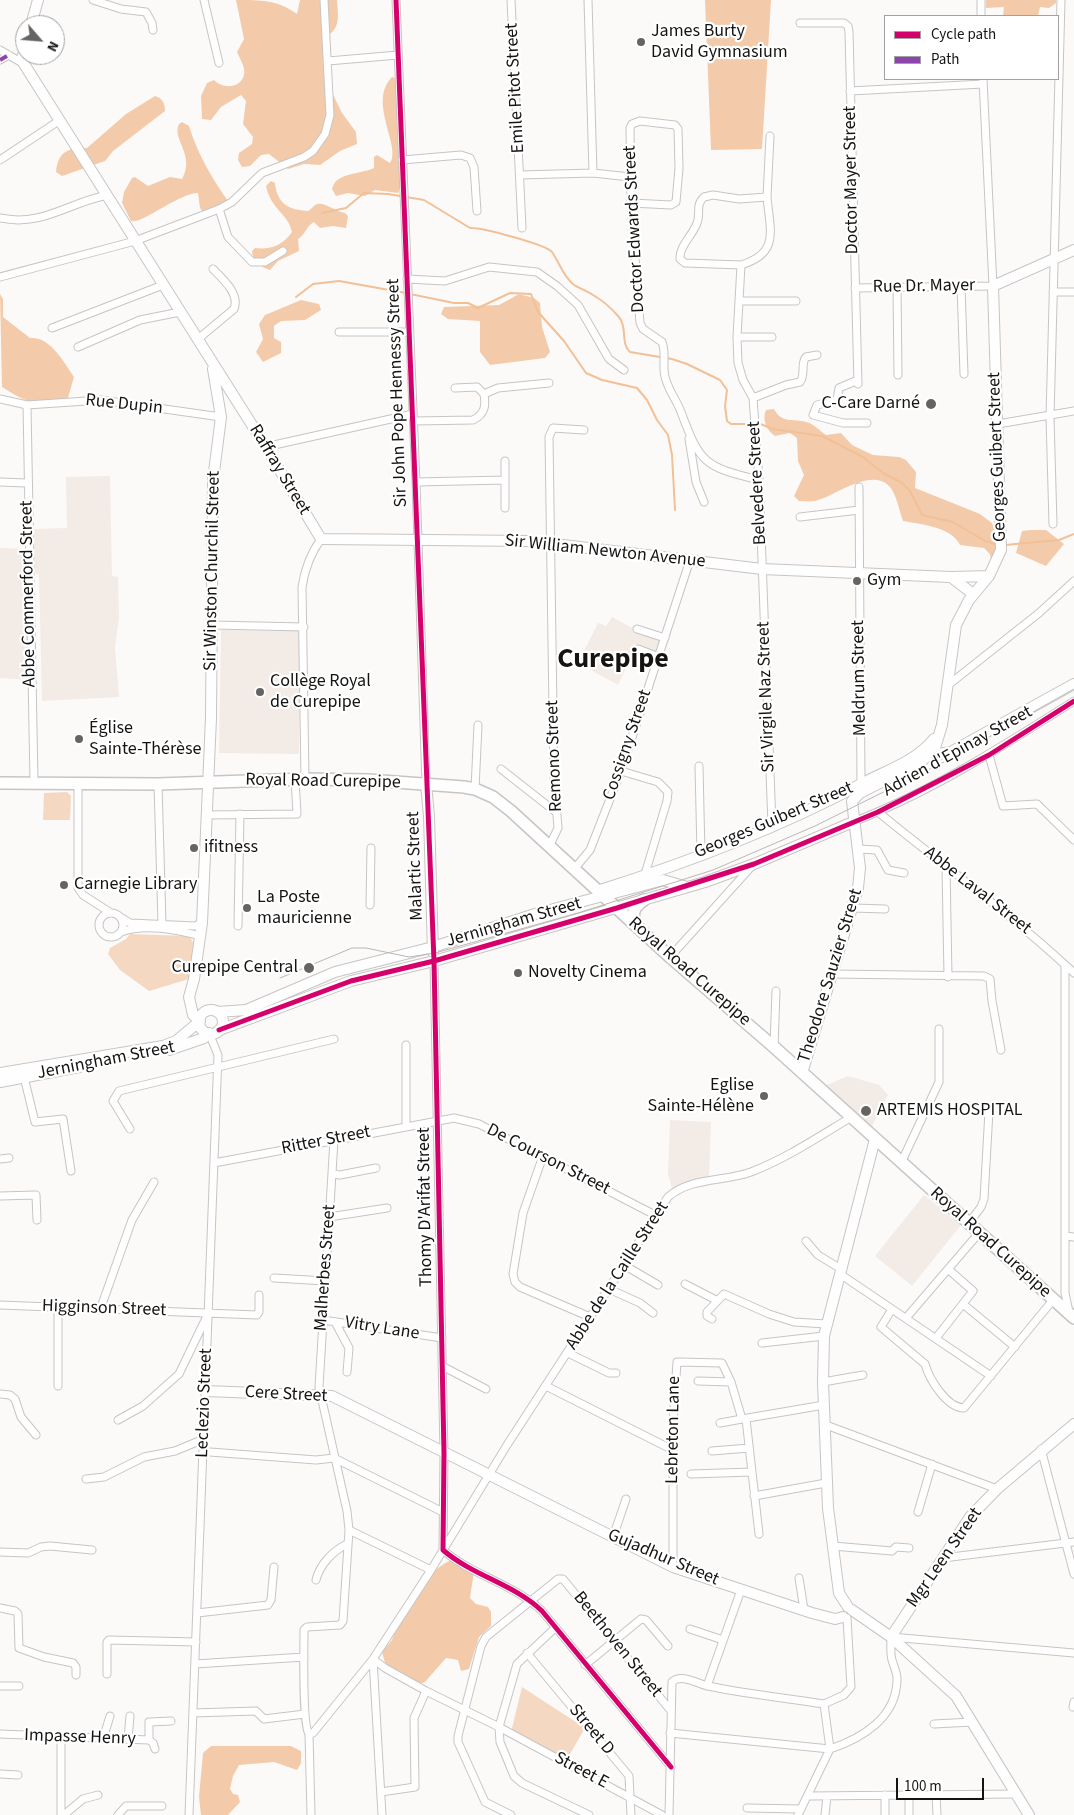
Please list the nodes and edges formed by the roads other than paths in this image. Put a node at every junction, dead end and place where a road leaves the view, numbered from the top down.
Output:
1 (38, 0) edge
2 (93, 0) edge
3 (204, 0) edge
4 (324, 0) edge
5 (396, 0) edge
6 (511, 0) edge
7 (588, 0) edge
8 (981, 0) edge
9 (1061, 0) edge
10 (34, 15) edge
11 (981, 15) edge
12 (800, 23) dead end
13 (153, 30) dead end
14 (0, 50) edge
15 (9, 55) junction
16 (398, 55) junction
17 (15, 59) edge
18 (0, 60) edge
19 (328, 61) junction
20 (219, 63) dead end
21 (25, 65) edge
22 (1059, 74) edge
23 (1059, 80) edge
24 (983, 81) edge
25 (850, 91) junction
26 (60, 120) junction
27 (770, 136) dead end
28 (0, 160) edge
29 (402, 160) junction
30 (593, 173) junction
31 (520, 175) junction
32 (630, 176) junction
33 (108, 195) junction
34 (767, 197) junction
35 (630, 203) junction
36 (219, 209) junction
37 (477, 211) dead end
38 (0, 218) edge
39 (522, 228) dead end
40 (135, 241) junction
41 (1074, 250) edge
42 (283, 251) dead end
43 (1054, 258) junction
44 (741, 265) junction
45 (214, 269) dead end
46 (0, 277) edge
47 (407, 279) junction
48 (163, 285) junction
49 (961, 286) junction
50 (993, 286) junction
51 (897, 287) junction
52 (855, 288) junction
53 (1053, 292) junction
54 (1074, 292) edge
55 (739, 301) junction
56 (796, 302) dead end
57 (180, 312) junction
58 (52, 328) dead end
59 (339, 332) dead end
60 (410, 332) junction
61 (737, 337) junction
62 (772, 337) dead end
63 (198, 339) junction
64 (78, 347) dead end
65 (817, 355) dead end
66 (211, 362) junction
67 (624, 370) dead end
68 (964, 374) dead end
69 (898, 375) dead end
70 (549, 384) dead end
71 (454, 388) dead end
72 (484, 394) junction
73 (754, 398) junction
74 (0, 399) edge
75 (237, 402) junction
76 (220, 404) junction
77 (26, 405) junction
78 (1074, 411) edge
79 (220, 417) junction
80 (413, 417) junction
81 (1050, 417) junction
82 (867, 422) dead end
83 (998, 424) junction
84 (584, 430) dead end
85 (689, 436) junction
86 (264, 444) junction
87 (505, 461) dead end
88 (505, 480) junction
89 (759, 480) junction
90 (0, 482) edge
91 (416, 482) junction
92 (26, 483) junction
93 (859, 487) dead end
94 (704, 502) dead end
95 (505, 508) dead end
96 (859, 510) junction
97 (800, 517) dead end
98 (1053, 524) dead end
99 (321, 539) junction
100 (418, 540) junction
101 (550, 543) junction
102 (690, 560) junction
103 (762, 568) junction
104 (859, 573) junction
105 (989, 576) junction
106 (951, 577) junction
107 (1074, 581) edge
108 (973, 594) junction
109 (213, 625) junction
110 (304, 627) junction
111 (637, 629) dead end
112 (665, 638) junction
113 (638, 648) dead end
114 (658, 657) junction
115 (1074, 684) edge
116 (947, 686) junction
117 (1074, 701) edge
118 (478, 725) dead end
119 (939, 737) junction
120 (945, 754) junction
121 (930, 755) junction
122 (989, 755) junction
123 (906, 762) junction
124 (699, 766) dead end
125 (501, 769) dead end
126 (621, 771) junction
127 (300, 779) junction
128 (34, 782) junction
129 (209, 782) junction
130 (0, 783) edge
131 (78, 783) junction
132 (158, 784) junction
133 (426, 784) junction
134 (861, 788) junction
135 (475, 789) junction
136 (878, 812) junction
137 (557, 813) junction
138 (240, 814) junction
139 (206, 815) junction
140 (853, 822) junction
141 (772, 825) junction
142 (1074, 840) edge
143 (549, 847) junction
144 (370, 848) dead end
145 (858, 849) junction
146 (701, 854) junction
147 (754, 864) junction
148 (946, 866) junction
149 (575, 868) junction
150 (904, 873) dead end
151 (645, 874) junction
152 (687, 887) junction
153 (600, 894) junction
154 (644, 900) junction
155 (96, 903) junction
156 (370, 905) dead end
157 (616, 908) junction
158 (853, 908) junction
159 (885, 909) dead end
160 (111, 913) junction
161 (101, 918) junction
162 (122, 918) junction
163 (202, 923) junction
164 (162, 924) junction
165 (635, 925) junction
166 (238, 926) dead end
167 (121, 932) junction
168 (200, 936) junction
169 (433, 947) junction
170 (670, 957) junction
171 (434, 961) junction
172 (1066, 965) junction
173 (1074, 973) edge
174 (832, 974) junction
175 (948, 977) junction
176 (776, 991) dead end
177 (191, 1006) junction
178 (205, 1012) junction
179 (218, 1012) junction
180 (200, 1021) junction
181 (939, 1029) dead end
182 (220, 1030) junction
183 (209, 1033) junction
184 (334, 1039) dead end
185 (406, 1045) dead end
186 (774, 1047) junction
187 (1001, 1050) dead end
188 (218, 1067) junction
189 (0, 1073) edge
190 (802, 1073) junction
191 (24, 1077) junction
192 (0, 1082) edge
193 (989, 1111) dead end
194 (850, 1118) junction
195 (438, 1120) junction
196 (406, 1126) junction
197 (130, 1129) dead end
198 (875, 1139) junction
199 (334, 1140) junction
200 (543, 1156) junction
201 (8, 1158) dead end
202 (0, 1159) edge
203 (214, 1163) junction
204 (901, 1163) junction
205 (1065, 1166) junction
206 (376, 1168) dead end
207 (1074, 1168) edge
208 (71, 1171) dead end
209 (332, 1174) junction
210 (154, 1182) dead end
211 (0, 1196) edge
212 (387, 1208) dead end
213 (655, 1215) junction
214 (330, 1218) junction
215 (37, 1220) dead end
216 (969, 1223) junction
217 (979, 1233) junction
218 (1066, 1236) junction
219 (1074, 1237) edge
220 (806, 1241) dead end
221 (624, 1265) junction
222 (948, 1269) junction
223 (840, 1272) junction
224 (274, 1278) dead end
225 (326, 1281) junction
226 (685, 1284) dead end
227 (658, 1285) dead end
228 (609, 1288) junction
229 (259, 1295) dead end
230 (716, 1300) junction
231 (1053, 1300) junction
232 (963, 1304) junction
233 (0, 1305) edge
234 (58, 1308) junction
235 (892, 1309) junction
236 (100, 1310) junction
237 (653, 1313) dead end
238 (209, 1314) junction
239 (1072, 1316) edge
240 (590, 1317) junction
241 (906, 1318) junction
242 (712, 1319) dead end
243 (323, 1320) junction
244 (335, 1322) junction
245 (826, 1324) junction
246 (824, 1336) junction
247 (442, 1338) junction
248 (936, 1338) junction
249 (762, 1343) dead end
250 (1014, 1347) junction
251 (568, 1353) junction
252 (442, 1366) junction
253 (347, 1372) dead end
254 (616, 1374) dead end
255 (864, 1375) dead end
256 (991, 1376) junction
257 (698, 1381) dead end
258 (731, 1382) junction
259 (823, 1382) junction
260 (58, 1386) dead end
261 (546, 1386) junction
262 (486, 1389) dead end
263 (206, 1391) junction
264 (0, 1394) edge
265 (321, 1395) junction
266 (824, 1405) junction
267 (744, 1419) junction
268 (118, 1420) dead end
269 (720, 1423) dead end
270 (1074, 1424) edge
271 (826, 1425) junction
272 (36, 1435) dead end
273 (204, 1439) junction
274 (749, 1448) junction
275 (673, 1450) junction
276 (1042, 1450) junction
277 (712, 1451) dead end
278 (210, 1452) dead end
279 (444, 1453) junction
280 (334, 1458) junction
281 (932, 1464) junction
282 (752, 1472) junction
283 (491, 1474) junction
284 (690, 1474) dead end
285 (86, 1479) dead end
286 (826, 1483) junction
287 (997, 1489) junction
288 (754, 1496) junction
289 (626, 1499) dead end
290 (442, 1512) junction
291 (918, 1512) dead end
292 (348, 1530) junction
293 (759, 1534) dead end
294 (613, 1537) junction
295 (1070, 1543) edge
296 (347, 1544) junction
297 (833, 1546) junction
298 (909, 1548) dead end
299 (92, 1550) dead end
300 (443, 1550) junction
301 (0, 1552) edge
302 (943, 1558) junction
303 (274, 1567) dead end
304 (673, 1567) junction
305 (431, 1570) junction
306 (1074, 1574) edge
307 (799, 1578) dead end
308 (316, 1580) dead end
309 (741, 1590) junction
310 (530, 1599) junction
311 (0, 1608) edge
312 (804, 1610) junction
313 (197, 1613) junction
314 (848, 1614) junction
315 (555, 1628) junction
316 (690, 1629) dead end
317 (891, 1637) junction
318 (723, 1640) junction
319 (614, 1641) junction
320 (196, 1642) junction
321 (668, 1646) dead end
322 (527, 1653) junction
323 (1074, 1654) edge
324 (304, 1657) junction
325 (373, 1659) junction
326 (195, 1664) junction
327 (585, 1665) junction
328 (107, 1674) dead end
329 (76, 1675) dead end
330 (0, 1686) edge
331 (19, 1686) dead end
332 (707, 1686) junction
333 (426, 1691) junction
334 (824, 1704) junction
335 (463, 1711) junction
336 (671, 1711) junction
337 (193, 1713) junction
338 (305, 1714) junction
339 (110, 1716) dead end
340 (130, 1716) dead end
341 (171, 1721) dead end
342 (972, 1722) junction
343 (934, 1724) dead end
344 (499, 1727) junction
345 (670, 1733) junction
346 (0, 1734) edge
347 (309, 1734) junction
348 (61, 1737) junction
349 (102, 1738) junction
350 (128, 1740) junction
351 (149, 1740) junction
352 (155, 1749) dead end
353 (830, 1749) junction
354 (671, 1767) junction
355 (0, 1774) edge
356 (18, 1775) dead end
357 (381, 1792) junction
358 (1016, 1794) junction
359 (98, 1795) dead end
360 (885, 1795) junction
361 (909, 1795) junction
362 (936, 1795) junction
363 (809, 1796) junction
364 (827, 1796) junction
365 (631, 1798) junction
366 (162, 1806) dead end
367 (748, 1808) dead end
368 (799, 1812) edge
369 (581, 1813) edge
370 (62, 1815) edge
371 (118, 1815) edge
372 (189, 1815) edge
373 (311, 1815) edge
374 (382, 1815) edge
375 (510, 1815) edge
376 (589, 1815) edge
377 (631, 1815) edge
378 (662, 1815) edge
379 (669, 1815) edge
380 (825, 1815) edge
381 (885, 1815) edge
382 (909, 1815) edge
383 (936, 1815) edge
384 (1029, 1815) edge

1 - 10 street
2 - 13 street
3 - 20 street
4 - 19 street
5 - 16 street, Sir John Pope Hennessy Street
6 - 31 street, Emile Pitot Street
7 - 30 street
8 - 11 street
9 - 22 street
12 - 25 street, Doctor Mayer Street
14 - 15 street
15 - 17 street
15 - 18 street
16 - 19 street
16 - 29 street, Sir John Pope Hennessy Street
19 - 36 street
21 - 26 street
23 - 43 street
24 - 25 street
24 - 50 street
25 - 52 street, Doctor Mayer Street
26 - 28 street
26 - 33 street
27 - 34 street
29 - 37 street
29 - 47 street, Sir John Pope Hennessy Street
30 - 31 street
30 - 32 street
31 - 39 street, Emile Pitot Street
32 - 35 street, Doctor Edwards Street
32 - 35 street, Doctor Edwards Street
33 - 38 street
33 - 40 street
34 - 44 street
34 - 44 street
35 - 85 street, Doctor Edwards Street
36 - 40 street
36 - 42 street
40 - 46 street
40 - 48 street
41 - 43 street
43 - 50 street
43 - 53 street
44 - 55 street
45 - 63 street
47 - 60 street, Sir John Pope Hennessy Street
47 - 67 street
48 - 57 street
48 - 58 street
49 - 50 street, Rue Dr. Mayer
49 - 51 street, Rue Dr. Mayer
49 - 68 street
50 - 83 street, Georges Guibert Street
51 - 52 street, Rue Dr. Mayer
51 - 69 street
52 - 82 street, Doctor Mayer Street
53 - 54 street
53 - 81 street
55 - 56 street
55 - 61 street
57 - 63 street
57 - 64 street
59 - 60 street
60 - 80 street, Sir John Pope Hennessy Street
61 - 62 street
61 - 73 street
63 - 66 street
65 - 73 street
66 - 75 street, Raffray Street
66 - 76 street, Sir Winston Churchil Street
70 - 72 street
71 - 72 street
72 - 80 street
73 - 89 street, Belvedere Street
74 - 77 street, Rue Dupin
75 - 76 street
75 - 86 street, Raffray Street
76 - 79 street, Sir Winston Churchil Street
77 - 79 street, Rue Dupin
77 - 92 street, Abbe Commerford Street
78 - 81 street
79 - 109 street, Sir Winston Churchil Street
80 - 86 street
80 - 91 street, Sir John Pope Hennessy Street
81 - 83 street
81 - 98 street
83 - 105 street, Georges Guibert Street
84 - 101 street, Remono Street
85 - 89 street, Doctor Edwards Street
85 - 94 street
86 - 99 street, Raffray Street
87 - 88 street
88 - 91 street
88 - 95 street
89 - 103 street, Belvedere Street
90 - 92 street
91 - 100 street, Sir John Pope Hennessy Street
92 - 128 street, Abbe Commerford Street
93 - 96 street, Meldrum Street
96 - 97 street
96 - 104 street, Meldrum Street
99 - 100 street, Sir William Newton Avenue
99 - 110 street
100 - 101 street, Sir William Newton Avenue
100 - 133 street, Sir John Pope Hennessy Street
101 - 102 street, Sir William Newton Avenue
101 - 137 street, Remono Street
102 - 103 street, Sir William Newton Avenue
102 - 112 street, Cossigny Street
103 - 104 street, Sir William Newton Avenue
103 - 141 street, Sir Virgile Naz Street
104 - 106 street
104 - 134 street, Meldrum Street
105 - 106 street
105 - 108 street, Georges Guibert Street
106 - 108 street
107 - 116 street
108 - 116 street, Georges Guibert Street
109 - 110 street
109 - 129 street, Sir Winston Churchil Street
110 - 127 street
111 - 112 street
112 - 114 street, Cossigny Street
113 - 114 street
114 - 126 street, Cossigny Street
115 - 120 street
116 - 119 street, Georges Guibert Street
117 - 122 street, Adrien d'Epinay Street
118 - 135 street
119 - 120 street
119 - 121 street, Georges Guibert Street
119 - 123 street, Georges Guibert Street
120 - 121 street
121 - 123 street
121 - 134 street, Georges Guibert Street
122 - 136 street, Adrien d'Epinay Street
122 - 142 street
123 - 134 street, Georges Guibert Street
124 - 146 street
125 - 137 street
126 - 149 street, Cossigny Street
126 - 151 street
127 - 129 main road, Royal Road Curepipe
127 - 133 main road, Royal Road Curepipe
127 - 138 street
128 - 130 main road, Royal Road Curepipe
128 - 131 main road, Royal Road Curepipe
129 - 132 main road, Royal Road Curepipe
129 - 139 street, Sir Winston Churchil Street
131 - 132 main road, Royal Road Curepipe
131 - 155 street
132 - 164 street
133 - 135 main road, Royal Road Curepipe
133 - 169 street, Malartic Street
134 - 140 street, Theodore Sauzier Street
134 - 141 street, Georges Guibert Street
135 - 143 main road, Royal Road Curepipe
136 - 140 street, Adrien d'Epinay Street
136 - 148 street, Abbe Laval Street
137 - 143 street, Remono Street
138 - 139 street
138 - 166 street
139 - 163 street, Sir Winston Churchil Street
140 - 145 street, Theodore Sauzier Street
140 - 147 street
141 - 146 street, Georges Guibert Street
143 - 149 main road, Royal Road Curepipe
144 - 156 street
145 - 150 street
145 - 158 street, Theodore Sauzier Street
146 - 151 street, Georges Guibert Street
147 - 152 street
147 - 170 street
148 - 172 street, Abbe Laval Street
148 - 175 street
149 - 153 main road, Royal Road Curepipe
151 - 153 street, Georges Guibert Street
152 - 153 street
152 - 154 street
153 - 157 main road, Royal Road Curepipe
153 - 169 street, Jerningham Street
154 - 157 street
154 - 165 main road
155 - 160 street
155 - 161 street
157 - 165 main road, Royal Road Curepipe
157 - 171 street, Jerningham Street
158 - 159 street
158 - 174 street, Theodore Sauzier Street
160 - 161 street
160 - 162 street
161 - 167 street
162 - 164 street
162 - 167 street
163 - 164 street
163 - 168 street, Sir Winston Churchil Street
165 - 170 main road, Royal Road Curepipe
167 - 168 street
168 - 177 street, Sir Winston Churchil Street
169 - 171 street, Malartic Street
169 - 179 street, Jerningham Street
170 - 186 main road, Royal Road Curepipe
171 - 182 street, Jerningham Street
171 - 195 street, Thomy D'Arifat Street
172 - 173 street, Abbe Laval Street
172 - 205 street
174 - 175 street
174 - 190 street, Theodore Sauzier Street
175 - 187 street
176 - 186 street
177 - 178 street
177 - 180 street
178 - 179 street
178 - 180 street
179 - 182 street
180 - 183 street
180 - 189 street, Jerningham Street
181 - 204 street
182 - 183 street
183 - 188 street, Leclezio Street
183 - 191 street, Jerningham Street
184 - 188 street
185 - 196 street
186 - 190 main road, Royal Road Curepipe
188 - 197 street
188 - 203 street, Leclezio Street
190 - 194 main road, Royal Road Curepipe
191 - 192 street, Jerningham Street
191 - 208 street
193 - 216 street
194 - 198 main road, Royal Road Curepipe
194 - 213 street, Abbe de la Caille Street
195 - 196 street, Ritter Street
195 - 200 street, De Courson Street
195 - 247 street, Thomy D'Arifat Street
196 - 199 street, Ritter Street
198 - 204 main road, Royal Road Curepipe
198 - 223 street
199 - 203 street, Ritter Street
199 - 209 street, Malherbes Street
200 - 213 street, De Courson Street
200 - 240 street
201 - 202 street
203 - 238 street, Leclezio Street
204 - 216 main road, Royal Road Curepipe
205 - 207 street
205 - 218 street
206 - 209 street
209 - 214 street, Malherbes Street
210 - 236 street
211 - 215 street
212 - 214 street
213 - 221 street, Abbe de la Caille Street
214 - 225 street, Malherbes Street
216 - 217 main road, Royal Road Curepipe
217 - 222 street
217 - 231 main road, Royal Road Curepipe
218 - 219 street
218 - 239 street
220 - 223 street
221 - 227 street
221 - 228 street, Abbe de la Caille Street
222 - 232 street
222 - 241 street
223 - 235 street
223 - 245 street
224 - 225 street
225 - 243 street, Malherbes Street
226 - 230 street
228 - 237 street
228 - 240 street, Abbe de la Caille Street
229 - 238 street, Higginson Street
230 - 242 street
230 - 245 street
231 - 239 main road, Royal Road Curepipe
231 - 250 street
232 - 248 street
232 - 250 street
233 - 234 street, Higginson Street
234 - 236 street, Higginson Street
234 - 260 street
235 - 241 street
235 - 256 street
236 - 238 street, Higginson Street
238 - 263 street, Leclezio Street
238 - 268 street
240 - 251 street, Abbe de la Caille Street
241 - 248 street
243 - 244 street, Vitry Lane
243 - 265 street, Malherbes Street
244 - 247 street, Vitry Lane
244 - 253 street
245 - 246 street
246 - 249 street
246 - 259 street
247 - 252 street, Thomy D'Arifat Street
248 - 256 street
250 - 256 street
251 - 254 street
251 - 261 street, Abbe de la Caille Street
252 - 262 street
252 - 279 street, Thomy D'Arifat Street
255 - 259 street
257 - 258 street
258 - 267 street, Lebreton Lane
258 - 275 street, Lebreton Lane
259 - 266 street
261 - 275 street
261 - 283 street, Abbe de la Caille Street
263 - 265 street, Cere Street
263 - 273 street, Leclezio Street
264 - 272 street
265 - 279 street, Cere Street
265 - 280 street, Malherbes Street
266 - 267 street
266 - 271 street
267 - 269 street
267 - 274 street, Lebreton Lane
270 - 276 street, Mgr Leen Street
271 - 281 street
271 - 286 street
273 - 285 street
273 - 313 street, Leclezio Street
274 - 277 street
274 - 282 street, Lebreton Lane
275 - 304 street, Lebreton Lane
276 - 287 street, Mgr Leen Street
276 - 295 street
278 - 280 street
279 - 283 street, Cere Street
279 - 290 street, Thomy D'Arifat Street
280 - 290 street
280 - 292 street, Malherbes Street
281 - 287 street
281 - 291 street
282 - 284 street
282 - 288 street, Lebreton Lane
283 - 294 street, Gujadhur Street
283 - 300 street, Abbe de la Caille Street
286 - 288 street
286 - 297 street
287 - 302 street, Mgr Leen Street
288 - 293 street, Lebreton Lane
289 - 294 street
290 - 300 street, Thomy D'Arifat Street
292 - 296 street, Malherbes Street
292 - 305 street
294 - 304 street, Gujadhur Street
295 - 302 street
295 - 306 street
296 - 308 street
296 - 324 street, Malherbes Street
297 - 298 street
297 - 314 street
299 - 301 street
300 - 305 street, Abbe de la Caille Street
300 - 310 street
302 - 317 street, Mgr Leen Street
303 - 313 street
304 - 309 street, Gujadhur Street
305 - 325 street, Abbe de la Caille Street
307 - 312 street
309 - 312 street, Gujadhur Street
309 - 318 street
310 - 315 street
310 - 319 street, Beethoven Street
310 - 335 street
311 - 329 street
312 - 314 street, Gujadhur Street
313 - 320 street, Leclezio Street
314 - 317 street, Gujadhur Street
314 - 334 street
315 - 322 street
315 - 327 street
316 - 318 street
317 - 323 street
317 - 342 street
317 - 353 street
318 - 332 street
319 - 321 street
319 - 327 street
319 - 336 street, Beethoven Street
320 - 326 street, Leclezio Street
320 - 328 street
322 - 344 street
322 - 365 street, Street D
324 - 326 street
324 - 338 street
325 - 333 street, Street E
325 - 347 street, Abbe de la Caille Street
325 - 357 street
326 - 337 street, Leclezio Street
327 - 354 street
330 - 331 street
332 - 334 street
332 - 336 street
333 - 335 street, Street E
333 - 357 street
334 - 353 street
335 - 344 street, Street E
335 - 375 street
336 - 345 street
337 - 338 street
337 - 372 street, Leclezio Street
338 - 347 street
339 - 349 street
340 - 350 street
341 - 351 street
342 - 343 street
342 - 358 street
344 - 365 street, Street E
344 - 369 street
345 - 353 street
345 - 354 street
346 - 348 street, Impasse Henry
347 - 373 street
348 - 349 street, Impasse Henry
348 - 370 street
349 - 350 street, Impasse Henry
350 - 351 street, Impasse Henry
351 - 352 street, Impasse Henry
353 - 363 street
354 - 379 street
355 - 356 street
357 - 374 street
358 - 362 street
358 - 384 street
359 - 370 street
360 - 361 street
360 - 364 street
360 - 381 street
361 - 362 street
361 - 382 street
362 - 383 street
363 - 364 street
363 - 368 street
364 - 380 street
365 - 377 street, Street D
365 - 378 street, Street E
366 - 371 street
367 - 368 street
369 - 376 street

